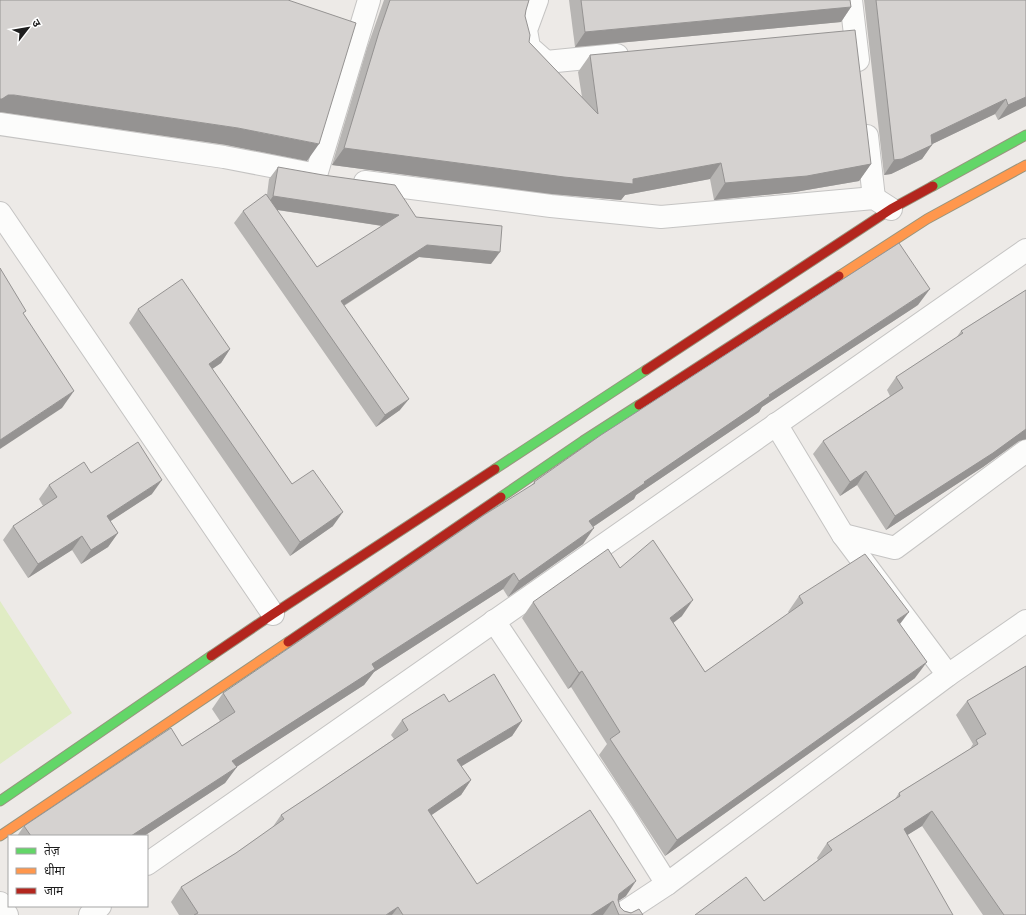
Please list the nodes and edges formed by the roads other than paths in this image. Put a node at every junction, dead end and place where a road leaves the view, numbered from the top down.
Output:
1 (369, 0) edge
2 (537, 0) edge
3 (851, 0) edge
4 (637, 53) edge
5 (860, 80) edge
6 (865, 119) edge
7 (0, 124) edge
8 (1026, 135) edge
9 (1026, 165) edge
10 (332, 177) junction
11 (883, 204) junction
12 (0, 213) edge
13 (1026, 250) edge
14 (776, 424) junction
15 (1026, 452) edge
16 (843, 535) junction
17 (273, 614) junction
18 (494, 621) junction
19 (1026, 621) edge
20 (948, 675) junction
21 (0, 801) edge
22 (0, 836) edge
23 (148, 863) edge
24 (667, 884) junction
25 (0, 903) edge
26 (99, 907) edge
27 (8, 915) edge
28 (90, 915) edge
29 (620, 915) edge

1 - 10 street
2 - 4 street
3 - 5 street
6 - 11 street
7 - 10 street
8 - 11 street
9 - 22 street
10 - 11 street
11 - 17 street
12 - 17 street
13 - 14 street
14 - 16 street
14 - 18 street
15 - 16 street
16 - 20 street
17 - 21 street
18 - 23 street
18 - 24 street
19 - 20 street
20 - 24 street
24 - 29 street
25 - 27 street
26 - 28 street

